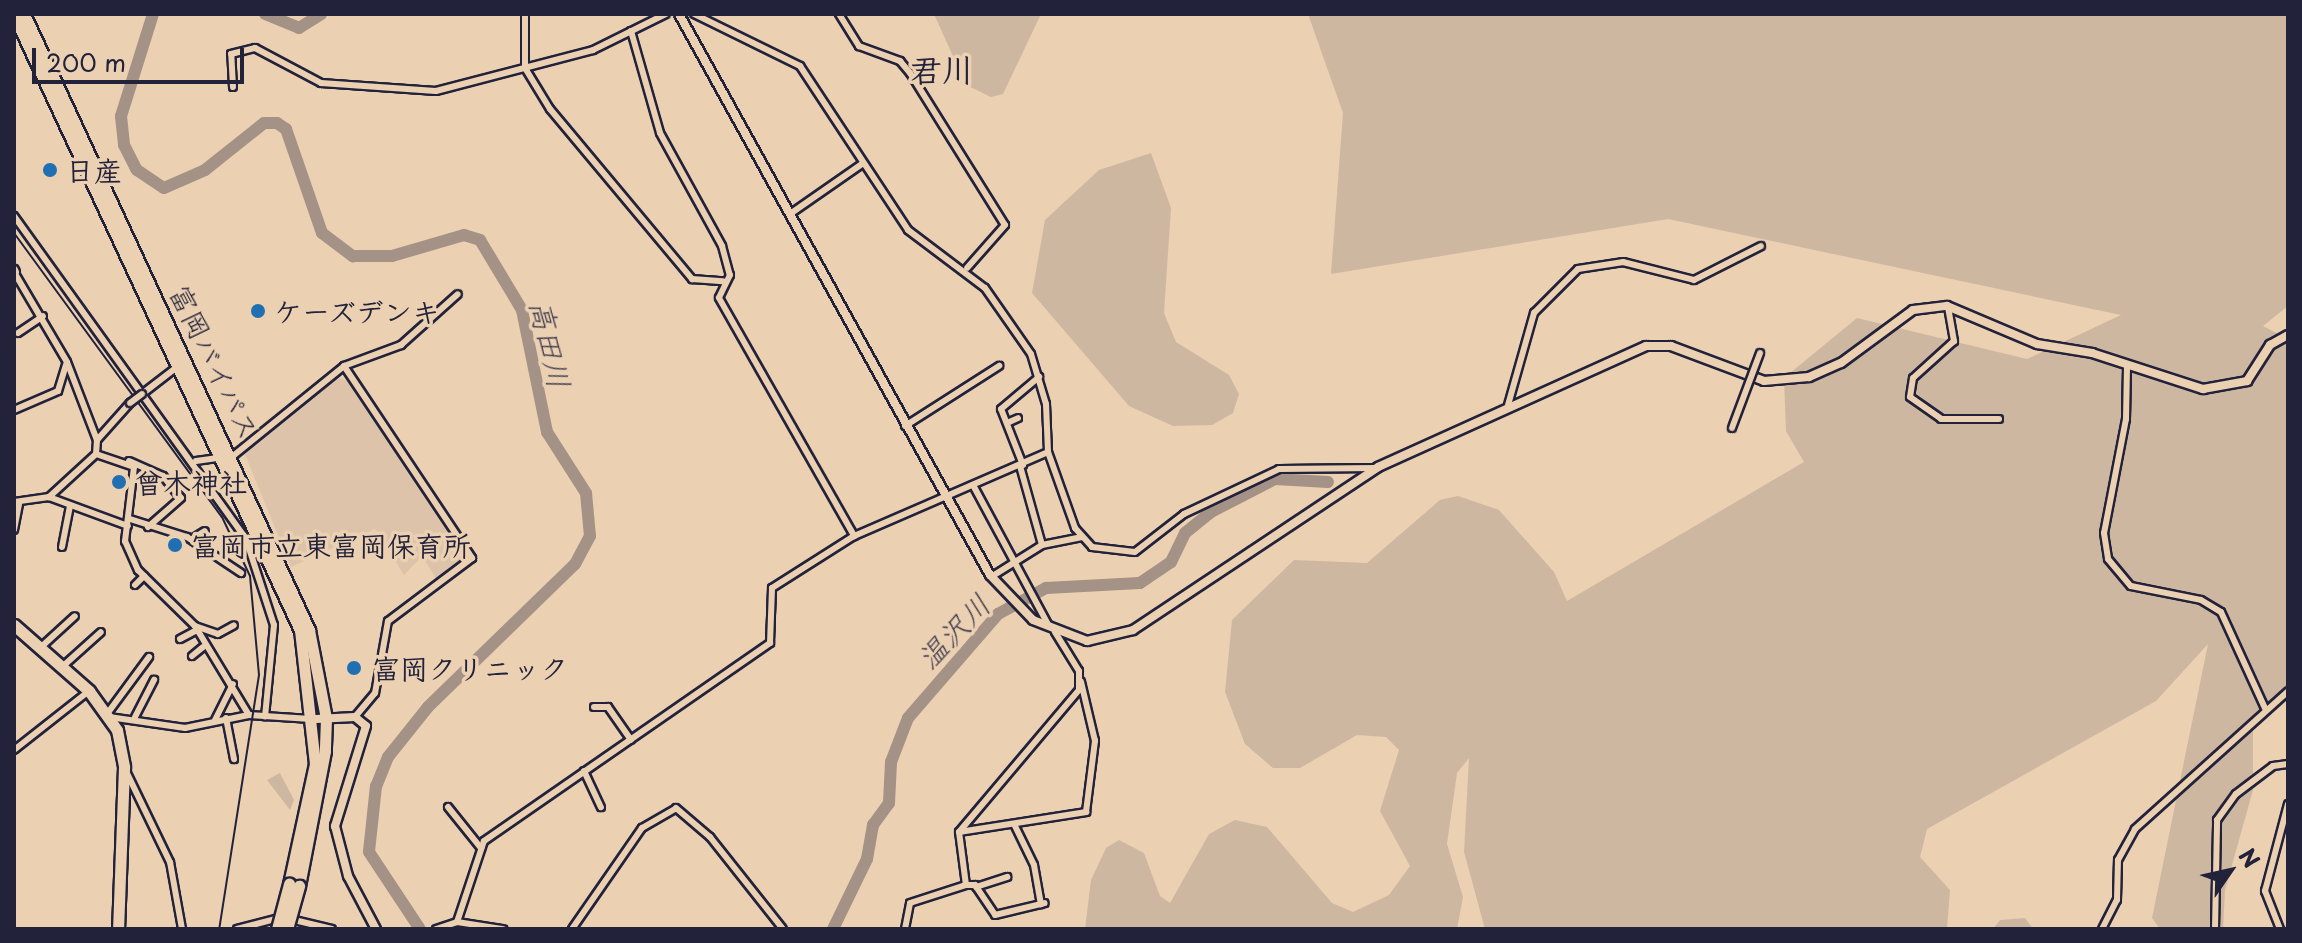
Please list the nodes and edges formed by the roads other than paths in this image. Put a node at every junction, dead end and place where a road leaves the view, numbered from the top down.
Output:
1 (24, 14) edge
2 (525, 14) edge
3 (666, 14) edge
4 (679, 14) edge
5 (694, 14) edge
6 (839, 14) edge
7 (14, 15) edge
8 (631, 31) junction
9 (525, 68) junction
10 (233, 87) dead end
11 (862, 164) junction
12 (790, 214) junction
13 (14, 216) edge
14 (1761, 246) dead end
15 (967, 268) junction
16 (14, 271) edge
17 (723, 281) junction
18 (458, 294) dead end
19 (1947, 306) junction
20 (43, 316) junction
21 (18, 333) dead end
22 (2288, 335) edge
23 (1760, 353) dead end
24 (67, 362) junction
25 (180, 366) junction
26 (344, 366) junction
27 (999, 366) dead end
28 (2127, 367) junction
29 (1039, 377) junction
30 (143, 393) junction
31 (1508, 405) junction
32 (14, 410) edge
33 (1018, 418) dead end
34 (1999, 419) dead end
35 (1007, 423) junction
36 (905, 426) junction
37 (1732, 428) dead end
38 (97, 440) junction
39 (1048, 452) junction
40 (96, 454) junction
41 (227, 457) junction
42 (129, 461) junction
43 (196, 461) junction
44 (1022, 465) junction
45 (1378, 467) junction
46 (973, 485) junction
47 (49, 497) junction
48 (944, 497) junction
49 (16, 503) edge
50 (70, 506) junction
51 (129, 523) junction
52 (148, 527) junction
53 (14, 530) edge
54 (205, 531) dead end
55 (854, 536) junction
56 (1082, 537) junction
57 (192, 539) junction
58 (1042, 545) junction
59 (62, 547) dead end
60 (1013, 564) junction
61 (241, 573) dead end
62 (144, 576) junction
63 (991, 577) junction
64 (135, 585) dead end
65 (75, 616) dead end
66 (14, 625) edge
67 (234, 625) dead end
68 (195, 628) junction
69 (101, 632) dead end
70 (1054, 632) junction
71 (180, 639) dead end
72 (203, 647) junction
73 (40, 648) junction
74 (192, 656) dead end
75 (149, 657) dead end
76 (62, 667) junction
77 (154, 680) dead end
78 (1081, 681) junction
79 (233, 684) junction
80 (89, 691) junction
81 (2288, 691) edge
82 (594, 707) dead end
83 (2265, 708) junction
84 (108, 715) junction
85 (249, 715) junction
86 (135, 717) junction
87 (265, 717) junction
88 (355, 717) junction
89 (226, 718) junction
90 (321, 718) junction
91 (214, 721) junction
92 (631, 740) junction
93 (14, 750) edge
94 (234, 759) dead end
95 (2288, 764) edge
96 (124, 767) junction
97 (584, 771) junction
98 (2288, 804) edge
99 (448, 807) dead end
100 (601, 807) dead end
101 (1015, 826) junction
102 (959, 832) junction
103 (481, 848) junction
104 (1007, 877) dead end
105 (294, 885) junction
106 (966, 885) junction
107 (976, 887) junction
108 (457, 922) junction
109 (304, 925) edge
110 (444, 928) edge
111 (118, 929) edge
112 (182, 929) edge
113 (237, 929) edge
114 (277, 929) edge
115 (287, 929) edge
116 (332, 929) edge
117 (376, 929) edge
118 (503, 929) edge
119 (572, 929) edge
120 (783, 929) edge
121 (905, 929) edge
122 (2102, 929) edge
123 (2215, 929) edge
124 (2280, 929) edge

1 - 41 highway, 富岡バイパス
2 - 9 street
3 - 8 street
4 - 12 street
5 - 11 street
6 - 15 street
7 - 25 highway, 富岡バイパス
8 - 9 street
8 - 17 street
9 - 10 street
9 - 17 street
11 - 12 street
11 - 15 street
12 - 36 street
13 - 30 street
14 - 31 street
15 - 29 street
16 - 20 street
17 - 55 street
18 - 26 street
19 - 28 street
19 - 31 street
19 - 34 street
20 - 21 street
20 - 24 street
22 - 28 street
23 - 37 street, bridge
24 - 32 street
24 - 38 street
25 - 30 street
25 - 41 highway, 富岡バイパス
26 - 41 street
26 - 88 street
27 - 36 street
28 - 83 street
29 - 35 street
29 - 39 street
30 - 38 street, bridge
30 - 43 street
31 - 45 street
33 - 35 street
35 - 44 street
36 - 48 street
38 - 40 street
39 - 44 street
39 - 56 street
40 - 42 street
40 - 47 street
41 - 43 street
41 - 90 highway, 富岡バイパス
42 - 51 street
42 - 52 street
43 - 87 street
44 - 46 street
44 - 58 street
45 - 56 street
45 - 70 street
46 - 48 street
46 - 60 street
47 - 49 street
47 - 50 street
48 - 55 street
48 - 63 street
49 - 53 street
50 - 51 street
50 - 59 street
51 - 52 street
51 - 62 street
52 - 57 street
54 - 57 street
55 - 92 street
56 - 58 street
57 - 61 street
58 - 60 street
60 - 63 street
60 - 70 street
62 - 64 street
62 - 68 street
63 - 70 street
65 - 73 street
66 - 73 highway
67 - 68 street
68 - 71 street
68 - 72 street
69 - 76 street
70 - 78 street
72 - 74 street
72 - 79 street
73 - 76 highway
75 - 84 street
76 - 80 highway
77 - 86 street
78 - 101 street
78 - 102 street
79 - 85 street
79 - 91 street
80 - 84 highway
80 - 93 street
81 - 83 street
82 - 92 street
83 - 122 street
84 - 86 street
84 - 96 highway
85 - 87 street
85 - 89 street
86 - 91 street
87 - 90 street
88 - 90 street
88 - 117 street
89 - 91 street
89 - 94 street
90 - 105 highway, 富岡バイパス
92 - 97 street
95 - 123 street
96 - 111 highway
96 - 112 street
97 - 100 street
97 - 103 street
98 - 124 street
99 - 103 street
101 - 102 street
101 - 107 street
102 - 106 street
103 - 108 street
104 - 107 street
105 - 114 highway, 富岡バイパス, bridge
105 - 115 highway, 富岡バイパス, bridge
106 - 107 street
106 - 121 street
108 - 110 street
108 - 118 street
109 - 113 street
109 - 116 street
119 - 120 street

